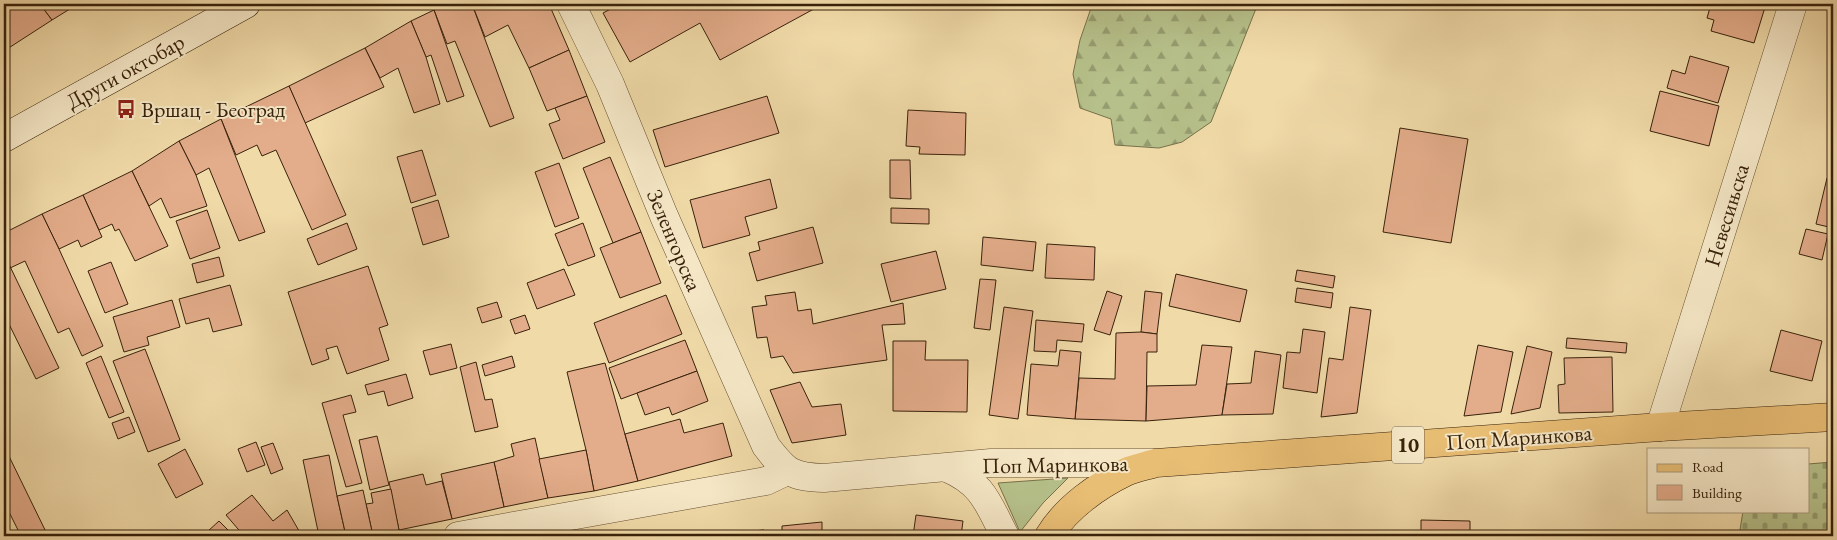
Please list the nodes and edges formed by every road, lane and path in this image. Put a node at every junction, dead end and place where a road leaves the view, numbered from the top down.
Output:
1 (246, 4) edge
2 (571, 4) edge
3 (1793, 4) edge
4 (4, 138) edge
5 (1833, 417) edge
6 (1660, 427) junction
7 (1156, 463) junction
8 (947, 468) junction
9 (787, 471) junction
10 (458, 536) edge
11 (1005, 536) edge
12 (1049, 536) edge

1 - 4 street, Други октобар
2 - 9 street, Зеленгорска
3 - 6 street, Невесињска
5 - 6 main road, 10
6 - 7 main road, Поп Маринкова / 10
7 - 8 street, Поп Маринкова
7 - 12 main road, 10
8 - 9 street, Поп Маринкова
8 - 11 street
9 - 10 street

